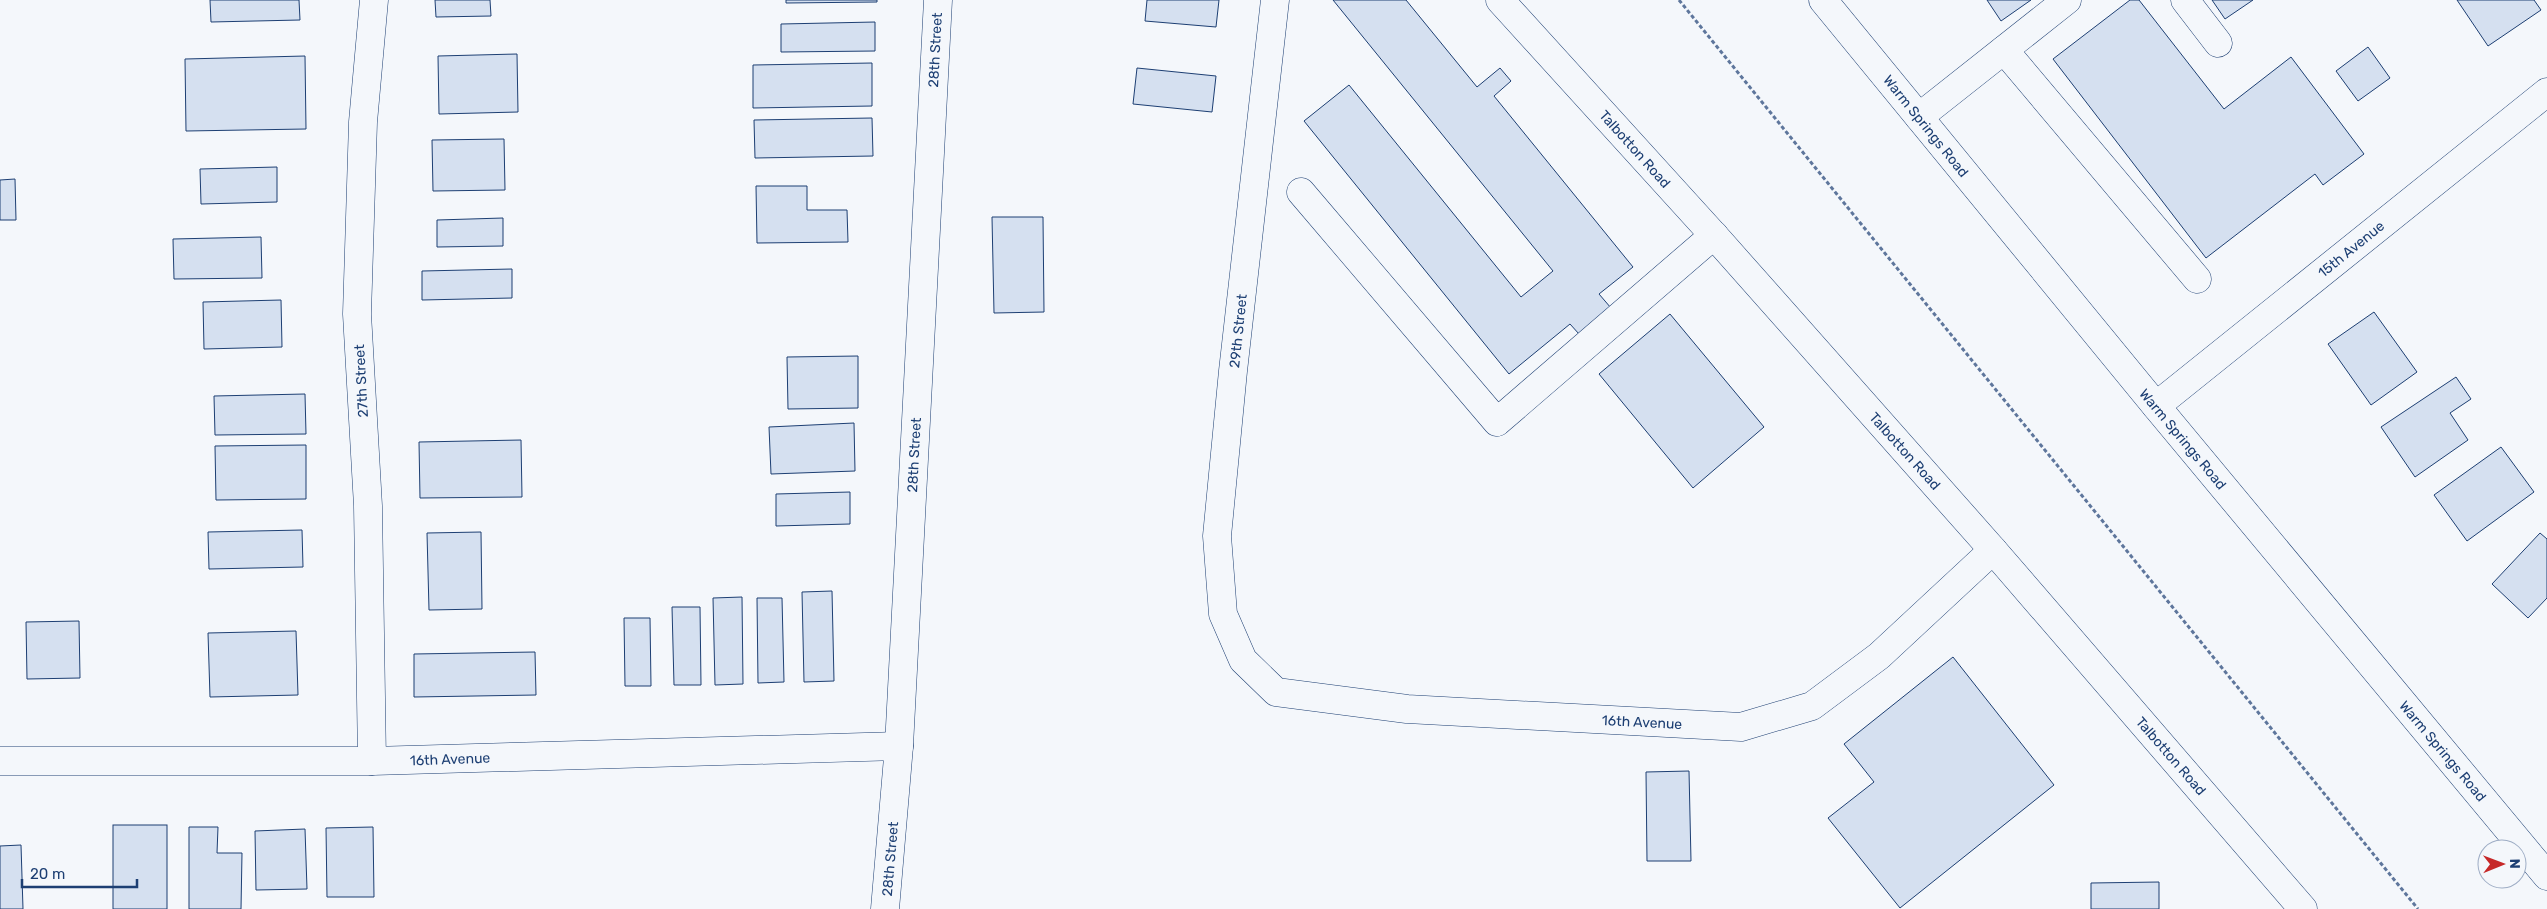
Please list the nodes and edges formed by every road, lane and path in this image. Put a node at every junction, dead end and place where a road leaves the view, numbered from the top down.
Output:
1 (374, 0) edge
2 (938, 0) edge
3 (1276, 0) edge
4 (1500, 0) edge
5 (1679, 0) edge
6 (1823, 0) edge
7 (2067, 0) edge
8 (2185, 0) edge
9 (2218, 42) dead end
10 (2004, 50) junction
11 (2547, 92) edge
12 (1919, 118) junction
13 (1301, 192) dead end
14 (1714, 235) junction
15 (2197, 279) dead end
16 (2156, 406) junction
17 (1994, 550) junction
18 (1242, 660) joint
19 (900, 746) junction
20 (0, 761) edge
21 (372, 762) junction
22 (2547, 876) edge
23 (885, 909) edge
24 (2303, 909) edge
25 (2418, 909) edge

1 - 21 street, 27th Street
2 - 19 street, 28th Street
3 - 18 street, 29th Street
4 - 14 street, Talbotton Road
5 - 25 path
6 - 12 street, Warm Springs Road
7 - 10 street
8 - 9 street
10 - 12 street
10 - 15 street
11 - 16 street, 15th Avenue
12 - 16 street, Warm Springs Road
13 - 14 street
14 - 17 street, Talbotton Road
16 - 22 street, Warm Springs Road
17 - 18 street, 16th Avenue
17 - 24 street, Talbotton Road
19 - 21 street, 16th Avenue
19 - 23 street, 28th Street
20 - 21 street, 16th Avenue

